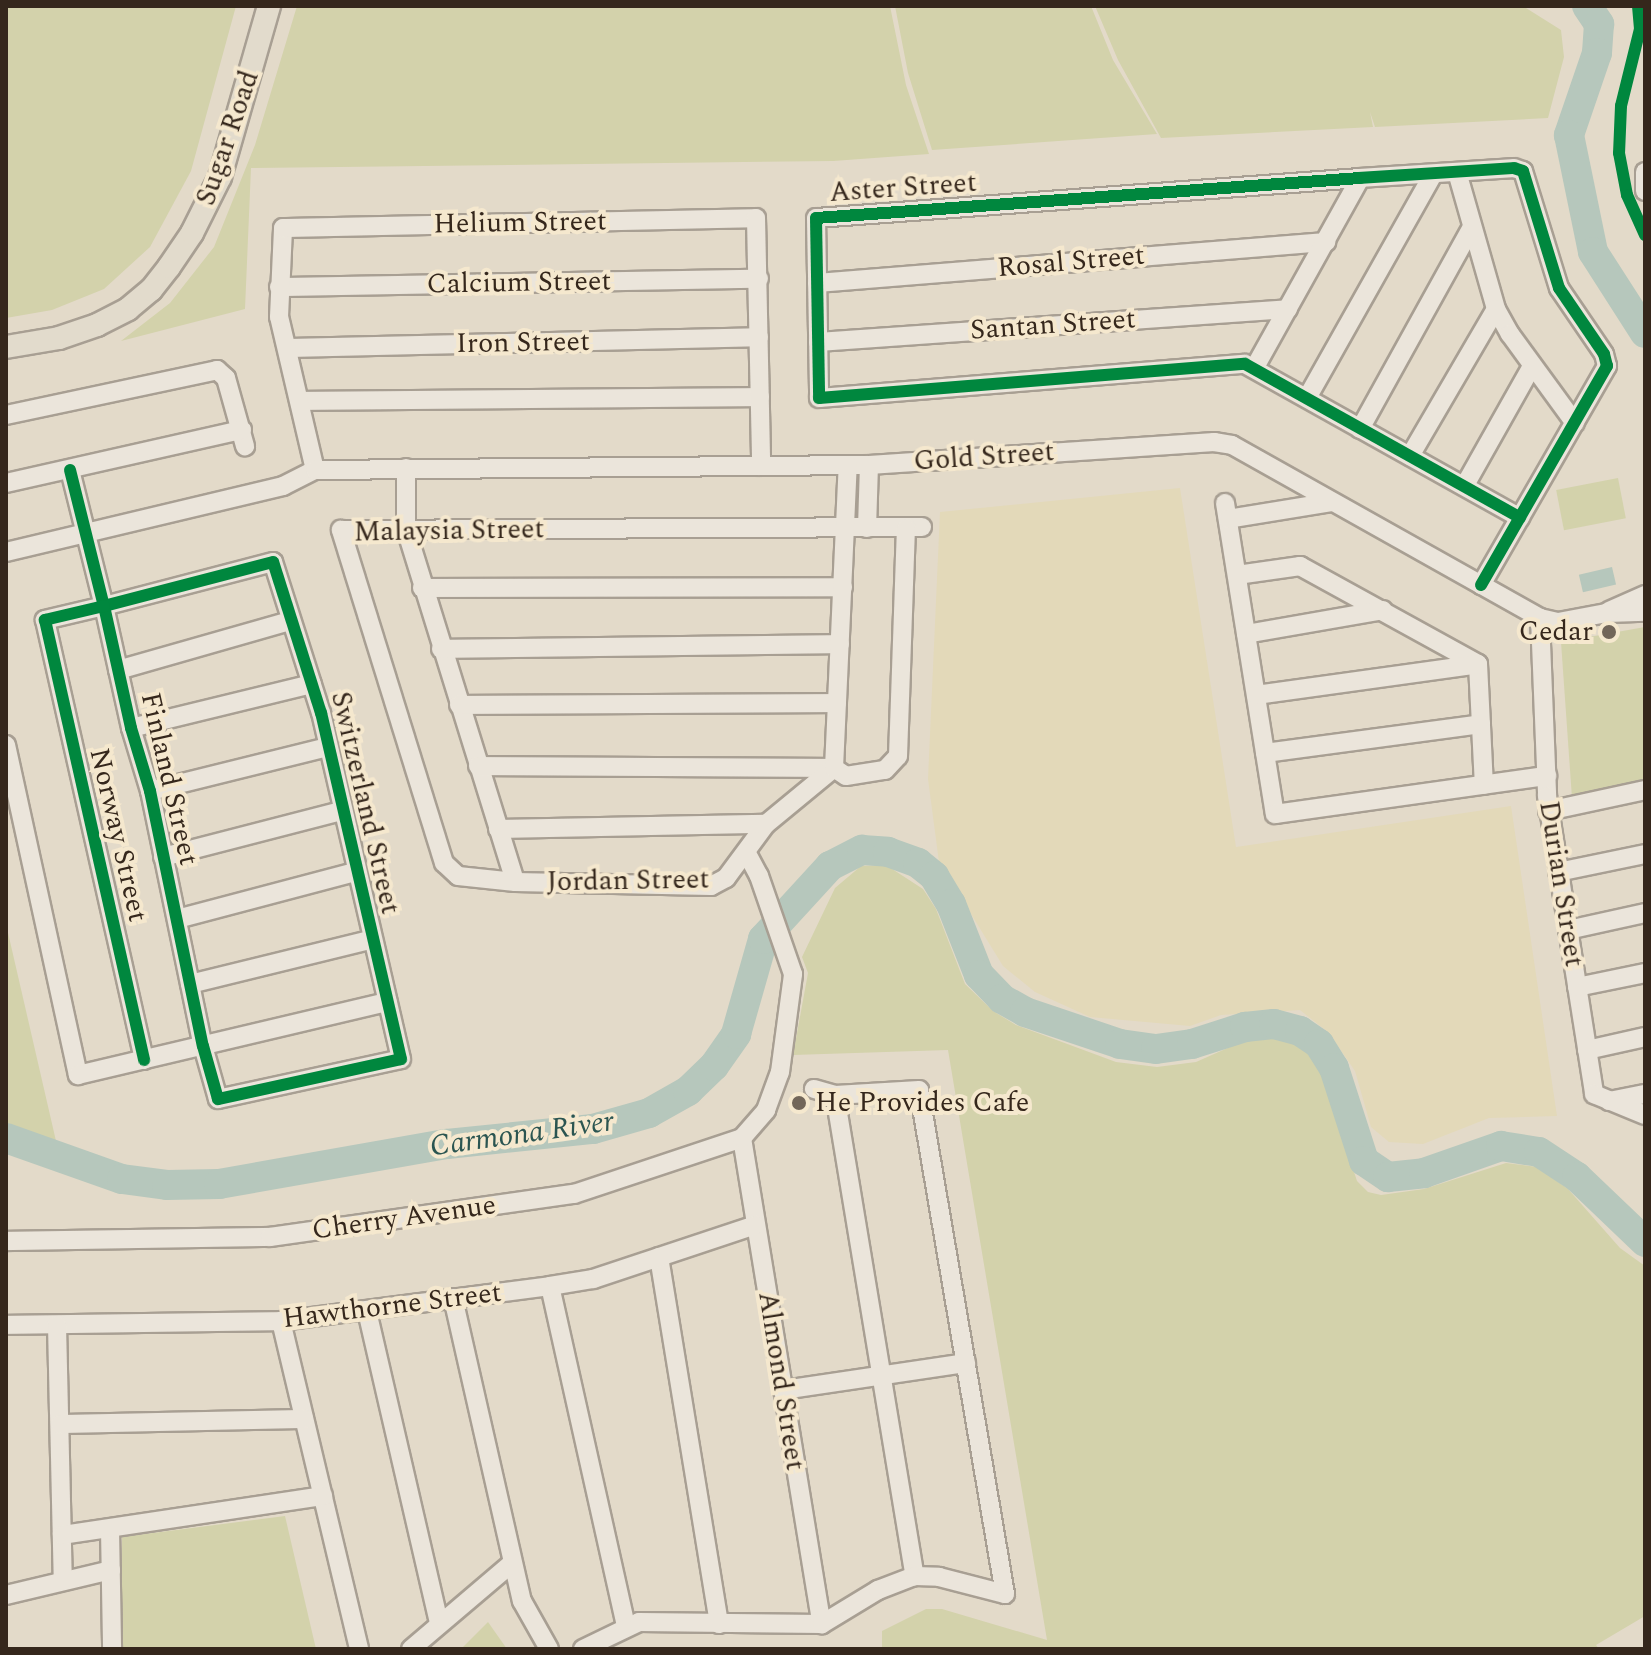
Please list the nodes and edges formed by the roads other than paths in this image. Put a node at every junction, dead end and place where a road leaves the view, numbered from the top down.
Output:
1 (269, 6) edge
2 (1457, 172) junction
3 (1645, 172) edge
4 (1433, 174) junction
5 (1360, 178) junction
6 (1645, 191) edge
7 (1472, 227) junction
8 (1326, 242) junction
9 (759, 279) junction
10 (817, 283) junction
11 (279, 287) junction
12 (1288, 309) junction
13 (1496, 309) junction
14 (759, 337) junction
15 (818, 342) junction
16 (6, 347) edge
17 (287, 348) junction
18 (1532, 366) junction
19 (1255, 367) junction
20 (760, 397) junction
21 (1307, 398) junction
22 (301, 401) junction
23 (6, 415) edge
24 (1575, 423) junction
25 (1360, 429) junction
26 (1410, 456) junction
27 (848, 465) junction
28 (869, 465) junction
29 (761, 466) junction
30 (406, 468) junction
31 (70, 470) junction
32 (315, 470) junction
33 (6, 483) edge
34 (1465, 485) junction
35 (1332, 502) junction
36 (1520, 518) junction
37 (845, 528) junction
38 (867, 528) junction
39 (406, 529) junction
40 (85, 531) junction
41 (6, 552) edge
42 (1237, 575) junction
43 (1481, 585) junction
44 (843, 587) junction
45 (422, 588) junction
46 (1645, 595) edge
47 (104, 606) junction
48 (1383, 610) junction
49 (1645, 612) edge
50 (1607, 613) junction
51 (1540, 618) junction
52 (290, 621) junction
53 (1246, 634) junction
54 (840, 644) junction
55 (441, 649) junction
56 (1478, 664) junction
57 (118, 670) junction
58 (312, 684) junction
59 (1256, 695) junction
60 (837, 703) junction
61 (459, 705) junction
62 (1481, 724) junction
63 (131, 728) junction
64 (6, 745) edge
65 (328, 747) junction
66 (1265, 753) junction
67 (478, 766) junction
68 (834, 768) junction
69 (1547, 776) junction
70 (1484, 785) junction
71 (1645, 790) edge
72 (150, 791) junction
73 (341, 811) junction
74 (1548, 811) junction
75 (766, 824) junction
76 (498, 829) junction
77 (746, 852) junction
78 (1645, 854) edge
79 (163, 857) junction
80 (355, 872) junction
81 (1558, 872) junction
82 (458, 876) joint
83 (515, 882) junction
84 (1645, 913) edge
85 (177, 919) junction
86 (1568, 930) junction
87 (373, 939) junction
88 (1645, 973) edge
89 (190, 984) junction
90 (1577, 987) junction
91 (388, 1002) junction
92 (1645, 1037) edge
93 (203, 1046) junction
94 (1587, 1050) junction
95 (144, 1060) junction
96 (814, 1089) dead end
97 (1645, 1094) edge
98 (835, 1095) junction
99 (218, 1099) joint
100 (1609, 1101) junction
101 (1645, 1115) edge
102 (742, 1138) junction
103 (755, 1225) junction
104 (6, 1241) edge
105 (659, 1257) junction
106 (550, 1286) junction
107 (453, 1298) junction
108 (367, 1311) junction
109 (281, 1321) junction
110 (12, 1325) edge
111 (57, 1325) junction
112 (966, 1363) junction
113 (880, 1376) junction
114 (783, 1390) junction
115 (304, 1419) junction
116 (60, 1424) junction
117 (323, 1496) junction
118 (110, 1529) junction
119 (62, 1535) junction
120 (512, 1563) junction
121 (111, 1570) junction
122 (915, 1576) junction
123 (63, 1580) junction
124 (6, 1595) edge
125 (439, 1623) junction
126 (719, 1624) junction
127 (822, 1624) junction
128 (626, 1626) junction
129 (112, 1649) edge
130 (359, 1649) edge
131 (411, 1649) edge
132 (549, 1649) edge
133 (583, 1649) edge

1 - 16 main road, Sugar Road
2 - 4 street, Aster Street
2 - 7 street
2 - 24 street, Aster Street
3 - 6 street
4 - 5 street, Aster Street
4 - 21 street
5 - 8 street
5 - 10 street, Aster Street
7 - 13 street
7 - 25 street
8 - 10 street, Rosal Street
8 - 12 street
9 - 11 street, Calcium Street
9 - 11 street, Helium Street
9 - 14 street
10 - 15 street, Aster Street
11 - 17 street
12 - 15 street, Santan Street
12 - 19 street
13 - 18 street
13 - 26 street
14 - 17 street, Iron Street
14 - 20 street
15 - 19 street, Aster Street
17 - 22 street
18 - 24 street
18 - 34 street
19 - 21 street, Aster Street
20 - 22 street
20 - 29 street
21 - 25 street, Aster Street
22 - 32 street
23 - 31 street
24 - 36 street, Aster Street
25 - 26 street, Aster Street
26 - 34 street, Aster Street
27 - 28 street, Gold Street
27 - 29 street, Gold Street
27 - 37 street
28 - 35 street, Gold Street
28 - 38 street
29 - 30 street, Gold Street
30 - 32 street, Gold Street
30 - 39 street
31 - 33 street
31 - 40 street, Finland Street
32 - 40 street
34 - 36 street, Aster Street
35 - 42 street
35 - 43 street, Gold Street
36 - 43 street, Aster Street
37 - 38 street, Malaysia Street
37 - 39 street, Malaysia Street
37 - 44 street
38 - 68 street, Malaysia Street
39 - 45 street
39 - 82 street, Malaysia Street
40 - 41 street
40 - 47 street, Finland Street
42 - 48 street
42 - 53 street
43 - 51 street, Gold Street
44 - 45 street
44 - 54 street
45 - 55 street
46 - 50 street, Gold Street
47 - 52 street, Switzerland Street
47 - 57 street, Finland Street
47 - 95 street, Norway Street
48 - 53 street
48 - 56 street
49 - 50 street, Gold Street
50 - 51 street, Gold Street
51 - 69 street, Durian Street
52 - 57 street
52 - 58 street, Switzerland Street
53 - 59 street
54 - 55 street
54 - 60 street
55 - 61 street
56 - 59 street
56 - 62 street
57 - 63 street, Finland Street
58 - 63 street
58 - 65 street, Switzerland Street
59 - 66 street
60 - 61 street
60 - 68 street
61 - 67 street
62 - 66 street
62 - 70 street
63 - 72 street, Finland Street
64 - 95 street
65 - 72 street
65 - 73 street, Switzerland Street
66 - 70 street
67 - 68 street
67 - 76 street
68 - 75 street, Jordan Street
69 - 70 street
69 - 74 street, Durian Street
71 - 74 street
72 - 79 street, Finland Street
73 - 79 street
73 - 80 street, Switzerland Street
74 - 81 street, Durian Street
75 - 76 street
75 - 77 street, Jordan Street
76 - 83 street
77 - 83 street, Jordan Street
77 - 102 street
78 - 81 street
79 - 85 street, Finland Street
80 - 85 street
80 - 87 street, Switzerland Street
81 - 86 street, Durian Street
82 - 83 street, Jordan Street
84 - 86 street
85 - 89 street, Finland Street
86 - 90 street, Durian Street
87 - 89 street
87 - 91 street, Switzerland Street
88 - 90 street
89 - 93 street, Finland Street
90 - 94 street, Durian Street
91 - 93 street
91 - 99 street, Switzerland Street
92 - 94 street
93 - 95 street
93 - 99 street, Finland Street
94 - 100 street, Durian Street
96 - 98 street
97 - 100 street
98 - 112 street
98 - 113 street
100 - 101 street
102 - 103 street, Almond Street
102 - 104 street, Cherry Avenue
103 - 105 street, Hawthorne Street
103 - 114 street, Almond Street
105 - 106 street, Hawthorne Street
105 - 126 street
106 - 107 street, Hawthorne Street
106 - 128 street
107 - 108 street, Hawthorne Street
107 - 120 street
108 - 109 street, Hawthorne Street
108 - 125 street
109 - 111 street, Hawthorne Street
109 - 115 street
110 - 111 street, Hawthorne Street
111 - 116 street
112 - 113 street
112 - 122 street
113 - 114 street
113 - 122 street
114 - 127 street, Almond Street
115 - 116 street
115 - 117 street
116 - 119 street
117 - 118 street
117 - 130 street
118 - 119 street
118 - 121 street
119 - 123 street
120 - 125 street
120 - 132 street
121 - 123 street
121 - 129 street
122 - 127 street
123 - 124 street
125 - 131 street
126 - 127 street
126 - 128 street
128 - 133 street

